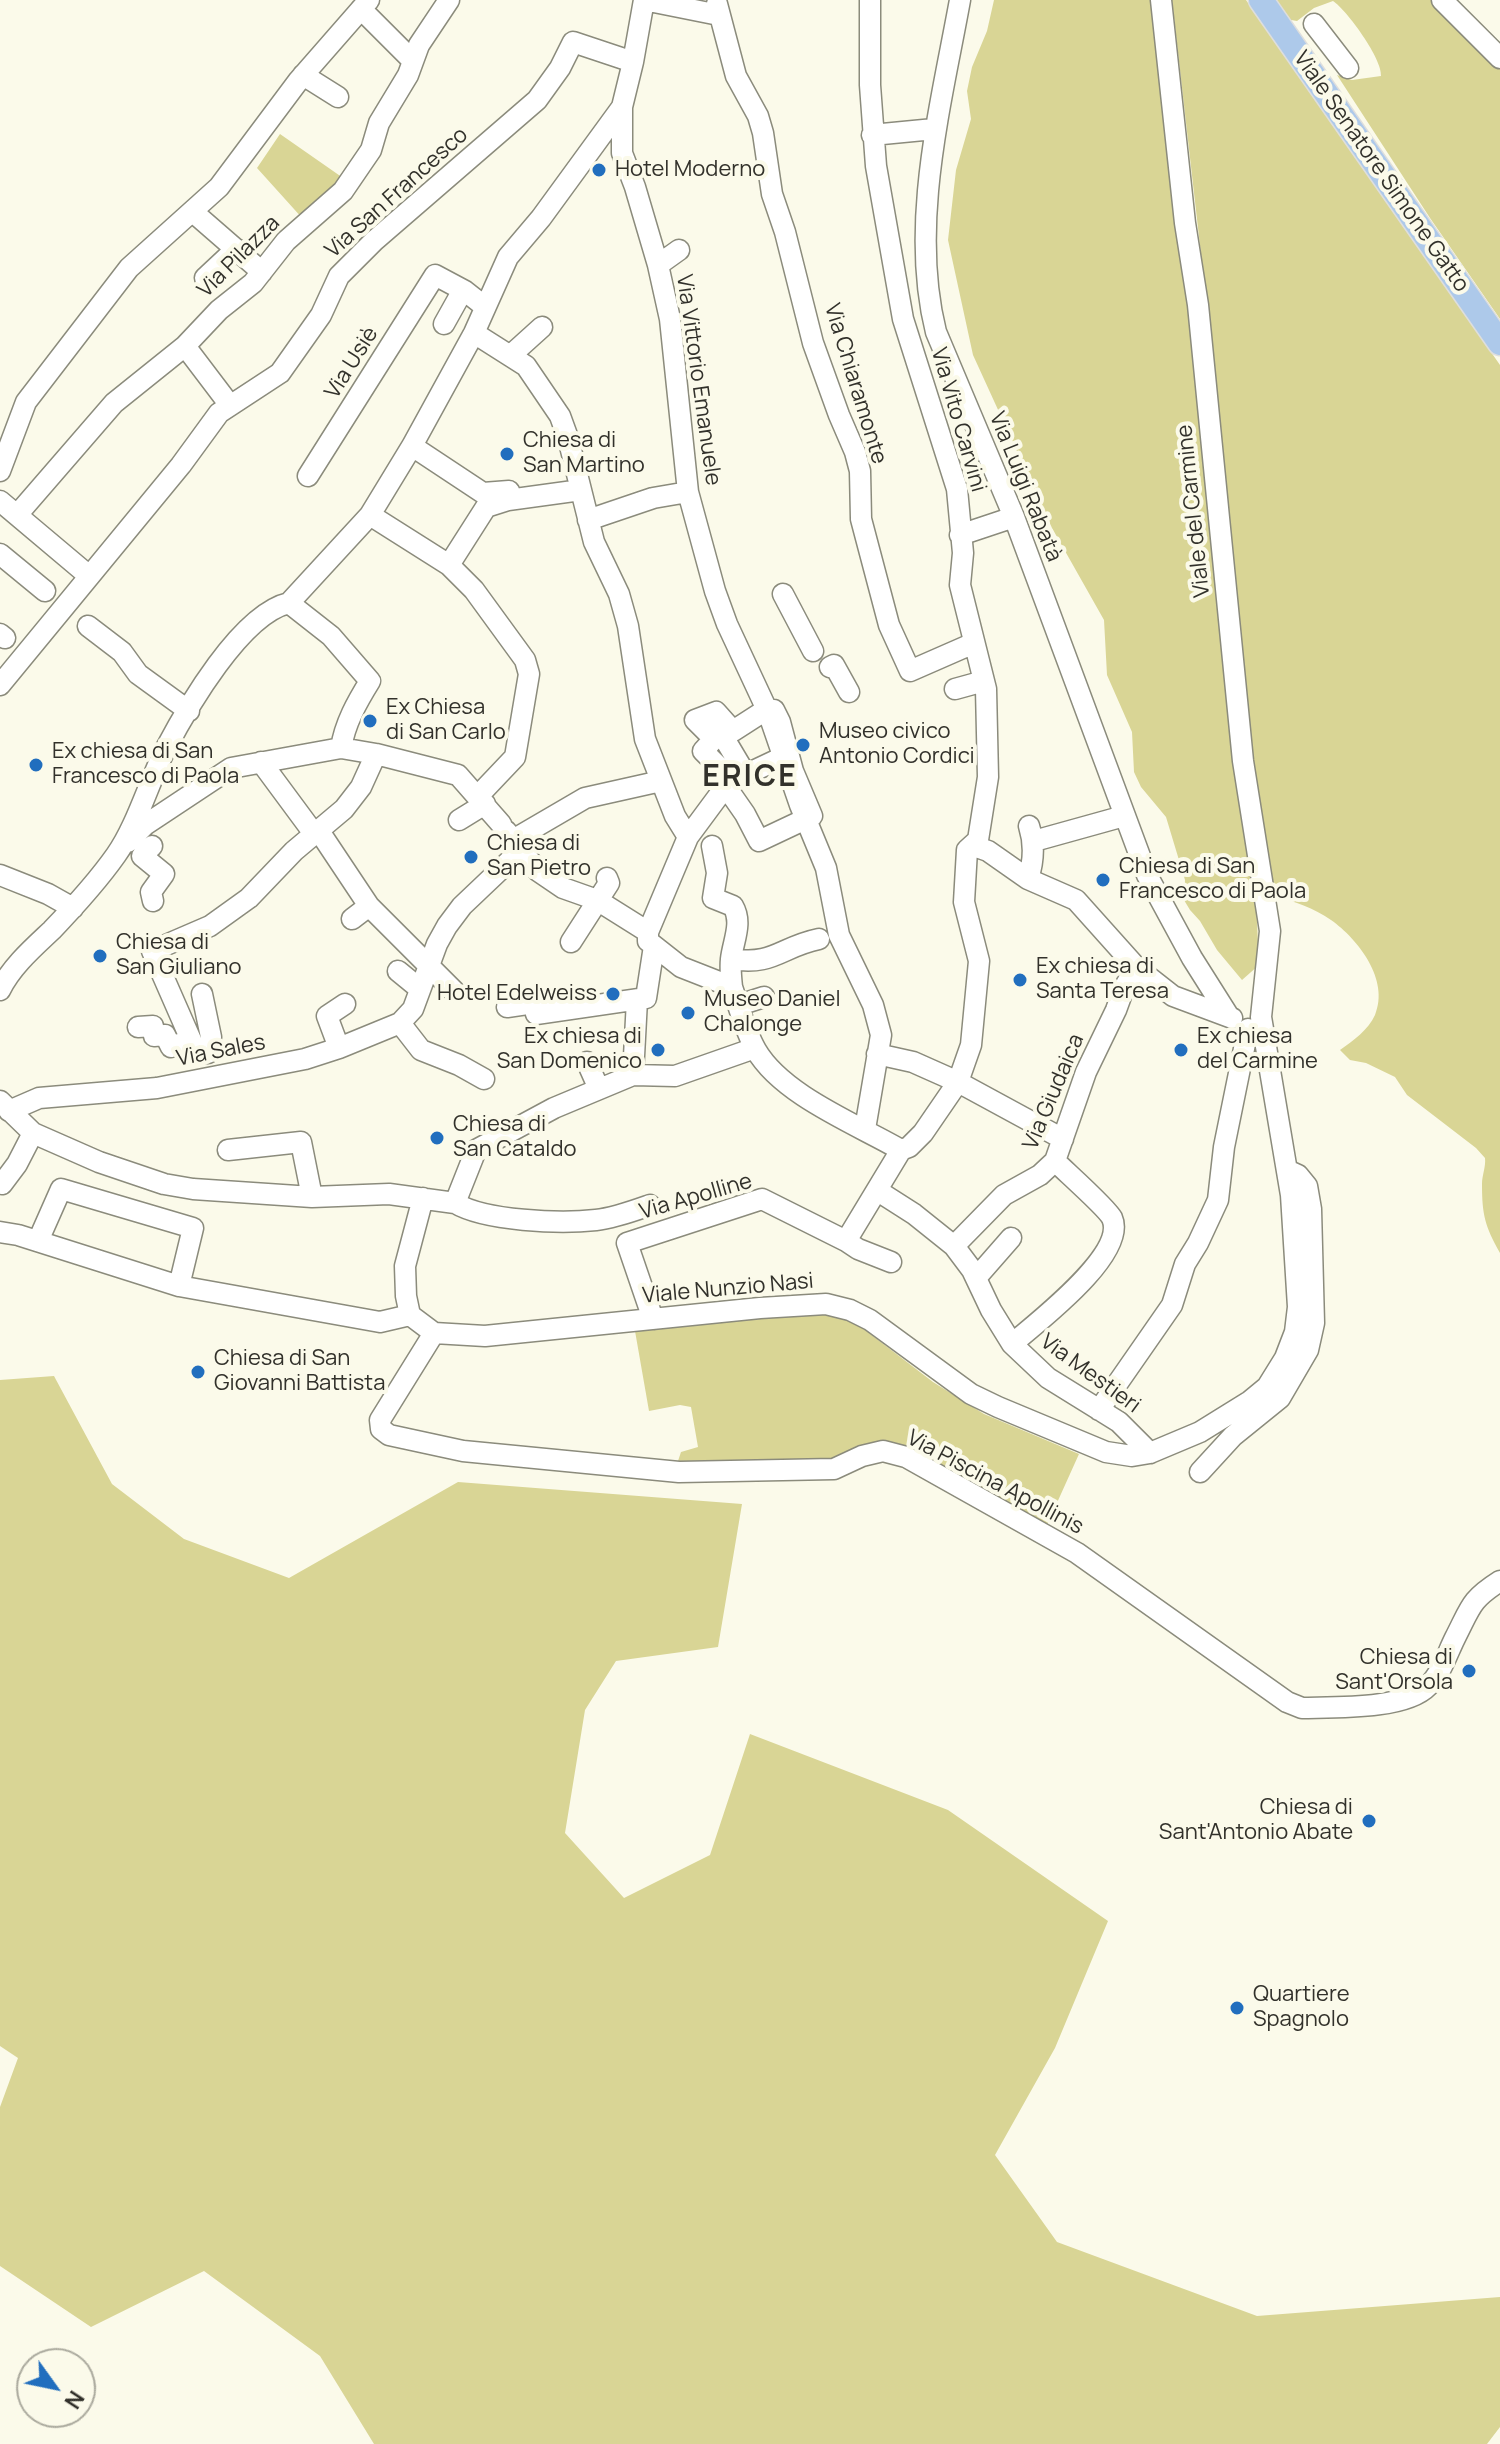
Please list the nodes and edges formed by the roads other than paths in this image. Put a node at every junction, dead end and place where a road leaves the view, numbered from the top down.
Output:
1 (449, 0) edge
2 (644, 0) edge
3 (870, 0) edge
4 (960, 0) edge
5 (1161, 0) edge
6 (1261, 0) edge
7 (1442, 0) edge
8 (365, 4) edge
9 (717, 7) edge
10 (1314, 24) dead end
11 (1329, 44) junction
12 (1500, 58) edge
13 (412, 60) junction
14 (1303, 60) junction
15 (633, 62) junction
16 (1348, 68) dead end
17 (303, 75) junction
18 (338, 97) dead end
19 (622, 107) junction
20 (934, 129) junction
21 (872, 135) junction
22 (193, 212) junction
23 (236, 249) junction
24 (679, 250) dead end
25 (658, 265) junction
26 (262, 272) junction
27 (205, 278) dead end
28 (463, 290) junction
29 (484, 306) junction
30 (444, 324) dead end
31 (542, 327) dead end
32 (474, 333) junction
33 (1500, 343) edge
34 (185, 346) junction
35 (519, 356) junction
36 (229, 404) junction
37 (412, 446) junction
38 (0, 471) edge
39 (308, 476) dead end
40 (688, 492) junction
41 (582, 493) junction
42 (548, 495) junction
43 (0, 501) edge
44 (17, 515) junction
45 (370, 515) junction
46 (1014, 517) junction
47 (588, 520) junction
48 (960, 535) junction
49 (0, 554) edge
50 (449, 565) junction
51 (88, 575) junction
52 (783, 594) dead end
53 (58, 603) junction
54 (289, 603) junction
55 (88, 626) dead end
56 (974, 643) junction
57 (809, 644) dead end
58 (832, 666) dead end
59 (984, 681) junction
60 (0, 685) edge
61 (955, 689) dead end
62 (849, 692) dead end
63 (189, 711) junction
64 (768, 712) junction
65 (341, 748) junction
66 (376, 754) junction
67 (783, 757) junction
68 (261, 762) junction
69 (737, 779) junction
70 (661, 781) junction
71 (482, 800) junction
72 (148, 810) junction
73 (1124, 816) junction
74 (806, 819) junction
75 (459, 820) dead end
76 (317, 833) junction
77 (510, 836) junction
78 (688, 837) junction
79 (152, 846) dead end
80 (712, 846) dead end
81 (974, 846) junction
82 (0, 875) edge
83 (607, 878) dead end
84 (1028, 879) junction
85 (597, 900) junction
86 (153, 901) dead end
87 (369, 906) junction
88 (73, 908) junction
89 (352, 919) dead end
90 (830, 936) junction
91 (650, 938) junction
92 (571, 942) dead end
93 (731, 959) junction
94 (428, 966) junction
95 (1136, 967) junction
96 (398, 971) dead end
97 (420, 989) junction
98 (0, 990) edge
99 (454, 991) dead end
100 (202, 994) dead end
101 (735, 996) junction
102 (764, 997) dead end
103 (639, 1000) junction
104 (345, 1004) dead end
105 (507, 1007) dead end
106 (1228, 1015) junction
107 (400, 1023) junction
108 (138, 1027) dead end
109 (1258, 1028) junction
110 (200, 1046) junction
111 (339, 1048) junction
112 (755, 1048) junction
113 (877, 1054) junction
114 (587, 1062) dead end
115 (633, 1075) junction
116 (215, 1077) junction
117 (484, 1079) dead end
118 (958, 1082) junction
119 (599, 1089) junction
120 (4, 1106) edge
121 (865, 1129) junction
122 (33, 1133) junction
123 (1063, 1139) junction
124 (228, 1150) dead end
125 (901, 1150) junction
126 (1055, 1161) junction
127 (1287, 1170) junction
128 (2, 1184) dead end
129 (878, 1191) junction
130 (312, 1197) junction
131 (423, 1198) junction
132 (455, 1203) junction
133 (650, 1205) dead end
134 (0, 1232) edge
135 (1011, 1238) dead end
136 (38, 1241) junction
137 (846, 1241) junction
138 (954, 1246) junction
139 (891, 1262) dead end
140 (976, 1278) junction
141 (186, 1287) junction
142 (410, 1315) junction
143 (653, 1319) junction
144 (434, 1333) junction
145 (1012, 1344) junction
146 (1099, 1410) junction
147 (1150, 1453) junction
148 (1200, 1472) dead end
149 (1500, 1581) edge

1 - 13 street, Via Pilazza
2 - 9 street
2 - 15 street, Via Vittorio Emanuele
3 - 21 street, Via Vito Carvini
4 - 20 street, Via Luigi Rabatà
5 - 109 street, Viale del Carmine
6 - 14 main road, Viale Senatore Simone Gatto
7 - 12 street
8 - 13 street
8 - 17 street
9 - 56 street, Via Chiaramonte
10 - 11 street
11 - 14 street
11 - 16 street
13 - 26 street, Via Pilazza
14 - 33 main road, Viale Senatore Simone Gatto
15 - 19 street, Via Vittorio Emanuele
15 - 36 street, Via San Francesco
17 - 18 street
17 - 22 street
19 - 25 street, Via Vittorio Emanuele
19 - 29 street
20 - 21 street
20 - 46 street, Via Luigi Rabatà
21 - 48 street, Via Vito Carvini
22 - 23 street
22 - 38 street
23 - 26 street
23 - 27 street
24 - 25 street
25 - 40 street, Via Vittorio Emanuele
26 - 34 street, Via Pilazza
28 - 29 street
28 - 30 street
28 - 39 street, Via Usiè
29 - 32 street
31 - 35 street
32 - 35 street
32 - 37 street
34 - 36 street
34 - 44 street, Via Pilazza
35 - 41 street
36 - 51 street, Via San Francesco
37 - 42 street
37 - 45 street
40 - 47 street
40 - 64 street, Via Vittorio Emanuele
41 - 42 street
41 - 47 street
42 - 50 street
43 - 44 street
44 - 51 street
45 - 50 street
45 - 54 street
46 - 48 street
46 - 73 street, Via Luigi Rabatà
47 - 70 street
48 - 56 street, Via Vito Carvini
49 - 53 street
50 - 71 street
51 - 53 street, Via San Francesco
52 - 57 street
53 - 60 street, Via San Francesco
54 - 63 street
54 - 65 street
55 - 63 street
56 - 59 street, Via Vito Carvini
58 - 62 street
59 - 61 street
59 - 81 street, Via Vito Carvini
63 - 72 street
64 - 67 street
64 - 69 street
64 - 74 street
65 - 66 street
65 - 68 street
66 - 71 street
66 - 76 street
67 - 69 street
67 - 74 street
68 - 72 street
68 - 76 street
69 - 74 street
69 - 78 street
70 - 77 street
70 - 78 street
71 - 75 street
71 - 77 street
72 - 88 street
73 - 84 street
73 - 106 street, Via Luigi Rabatà
74 - 90 street
76 - 87 street
76 - 110 street
77 - 85 street
77 - 94 street
78 - 91 street
79 - 86 street
80 - 93 street
81 - 84 street
81 - 118 street, Via Vito Carvini
82 - 88 street
83 - 85 street
84 - 95 street
85 - 91 street
85 - 92 street
87 - 89 street
87 - 94 street
88 - 98 street
90 - 93 street
90 - 113 street
91 - 101 street
91 - 103 street
93 - 101 street
94 - 97 street
94 - 99 street
95 - 106 street
95 - 123 street, Via Giudaica
96 - 97 street
97 - 107 street
100 - 110 street
101 - 102 street
101 - 112 street
103 - 105 street
103 - 115 street
104 - 111 street
106 - 109 street
107 - 111 street, Via Sales
107 - 117 street
108 - 110 street
109 - 127 street, Viale Nunzio Nasi
109 - 146 street
110 - 116 street
111 - 116 street, Via Sales
112 - 115 street
112 - 121 street
113 - 118 street
113 - 121 street
114 - 119 street
115 - 119 street
116 - 120 street, Via Sales
118 - 123 street
118 - 125 street
119 - 132 street
120 - 122 street
121 - 125 street
122 - 128 street
122 - 130 street
123 - 126 street, Via Giudaica
124 - 130 street
125 - 129 street
126 - 138 street, Via Giudaica
126 - 145 street
127 - 147 street, Viale Nunzio Nasi
127 - 148 street
129 - 137 street
129 - 138 street, Via Mestieri
130 - 131 street
131 - 132 street
131 - 142 street
132 - 133 street
134 - 136 street
135 - 140 street
136 - 141 street
136 - 141 street
137 - 139 street
137 - 143 street, Via Apolline
138 - 140 street, Via Mestieri
140 - 145 street, Via Mestieri
141 - 142 street
142 - 144 street
143 - 144 street, Viale Nunzio Nasi
143 - 147 street, Viale Nunzio Nasi
144 - 149 street, Via Piscina Apollinis
145 - 146 street, Via Mestieri
146 - 147 street, Via Mestieri

